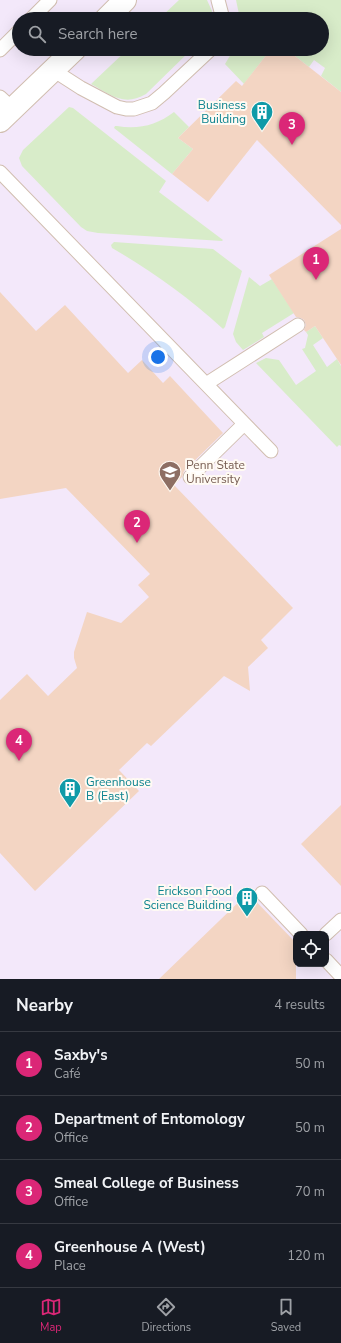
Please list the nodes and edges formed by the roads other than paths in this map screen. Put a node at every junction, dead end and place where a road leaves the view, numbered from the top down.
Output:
1 (50, 0) edge
2 (125, 0) edge
3 (218, 0) edge
4 (38, 12) edge
5 (113, 12) edge
6 (221, 12) edge
7 (12, 38) edge
8 (0, 50) edge
9 (67, 56) edge
10 (204, 56) edge
11 (53, 70) junction
12 (4, 109) edge
13 (0, 172) edge
14 (298, 325) dead end
15 (206, 384) junction
16 (244, 424) junction
17 (270, 451) dead end
18 (190, 477) dead end
19 (262, 893) dead end
20 (341, 920) edge
21 (298, 931) edge
22 (329, 931) edge
23 (329, 963) edge
24 (341, 976) edge

1 - 4 lane
2 - 5 street
3 - 6 lane
7 - 8 lane
9 - 11 street
10 - 11 lane
11 - 12 street
13 - 15 lane
14 - 15 lane
15 - 16 lane
16 - 17 lane
16 - 18 lane
19 - 21 lane
20 - 22 lane
23 - 24 lane

